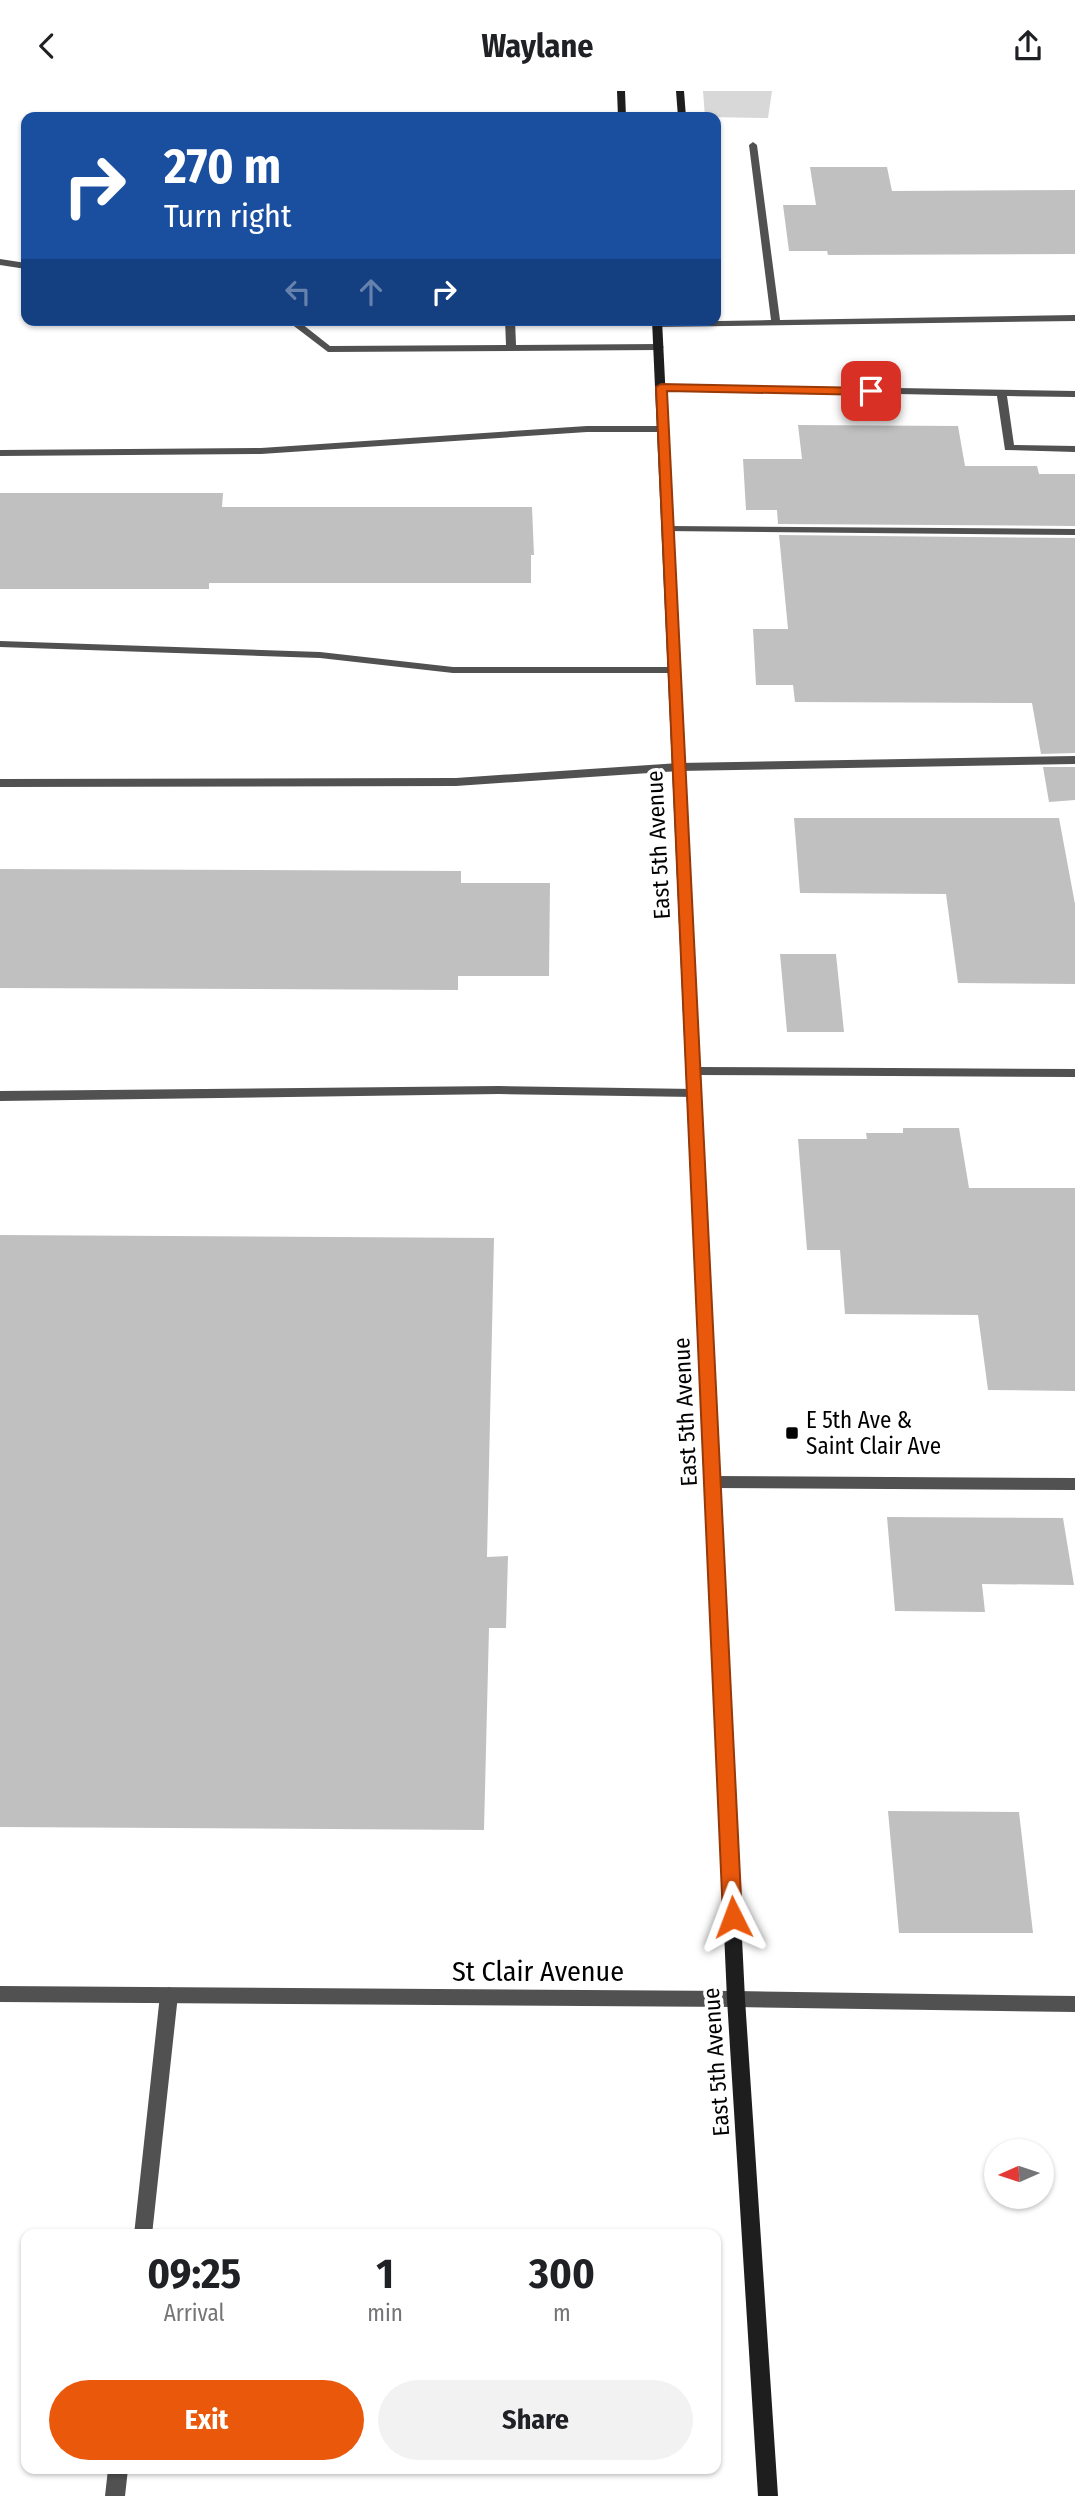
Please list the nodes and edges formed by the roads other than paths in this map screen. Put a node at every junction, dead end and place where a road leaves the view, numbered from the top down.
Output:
1 (621, 91) edge
2 (680, 91) edge
3 (622, 112) edge
4 (682, 112) edge
5 (753, 145) dead end
6 (0, 262) edge
7 (21, 265) edge
8 (1075, 318) edge
9 (721, 323) edge
10 (776, 323) junction
11 (299, 326) edge
12 (510, 326) edge
13 (659, 326) edge
14 (659, 347) junction
15 (511, 348) junction
16 (661, 387) junction
17 (1002, 394) junction
18 (1075, 394) edge
19 (663, 429) junction
20 (1075, 449) edge
21 (0, 453) edge
22 (668, 529) junction
23 (1075, 532) edge
24 (0, 644) edge
25 (674, 670) junction
26 (1075, 760) edge
27 (679, 767) junction
28 (0, 783) edge
29 (694, 1071) junction
30 (1075, 1073) edge
31 (695, 1093) junction
32 (0, 1095) edge
33 (713, 1482) junction
34 (1075, 1484) edge
35 (0, 1994) edge
36 (169, 1995) junction
37 (736, 1999) junction
38 (1075, 2004) edge
39 (145, 2229) edge
40 (117, 2474) edge
41 (115, 2496) edge
42 (768, 2496) edge

1 - 3 main road
2 - 4 main road
5 - 10 street
6 - 7 street
8 - 10 street
9 - 10 street
11 - 15 street
12 - 15 street
13 - 14 main road, East 5th Avenue
14 - 15 street
14 - 16 main road, East 5th Avenue
16 - 17 street
16 - 19 main road, East 5th Avenue
17 - 18 street
17 - 20 street
19 - 21 street
19 - 22 main road, East 5th Avenue
22 - 23 street
22 - 25 main road, East 5th Avenue
24 - 25 street
25 - 27 main road, East 5th Avenue
26 - 27 street
27 - 28 street
27 - 29 main road, East 5th Avenue
29 - 30 street
29 - 31 main road, East 5th Avenue
31 - 32 street
31 - 33 main road, East 5th Avenue
33 - 34 street
33 - 37 main road, East 5th Avenue
35 - 36 street, St Clair Avenue
36 - 37 street, St Clair Avenue
36 - 39 street
37 - 38 street, St Clair Avenue
37 - 42 main road, East 5th Avenue
40 - 41 street

